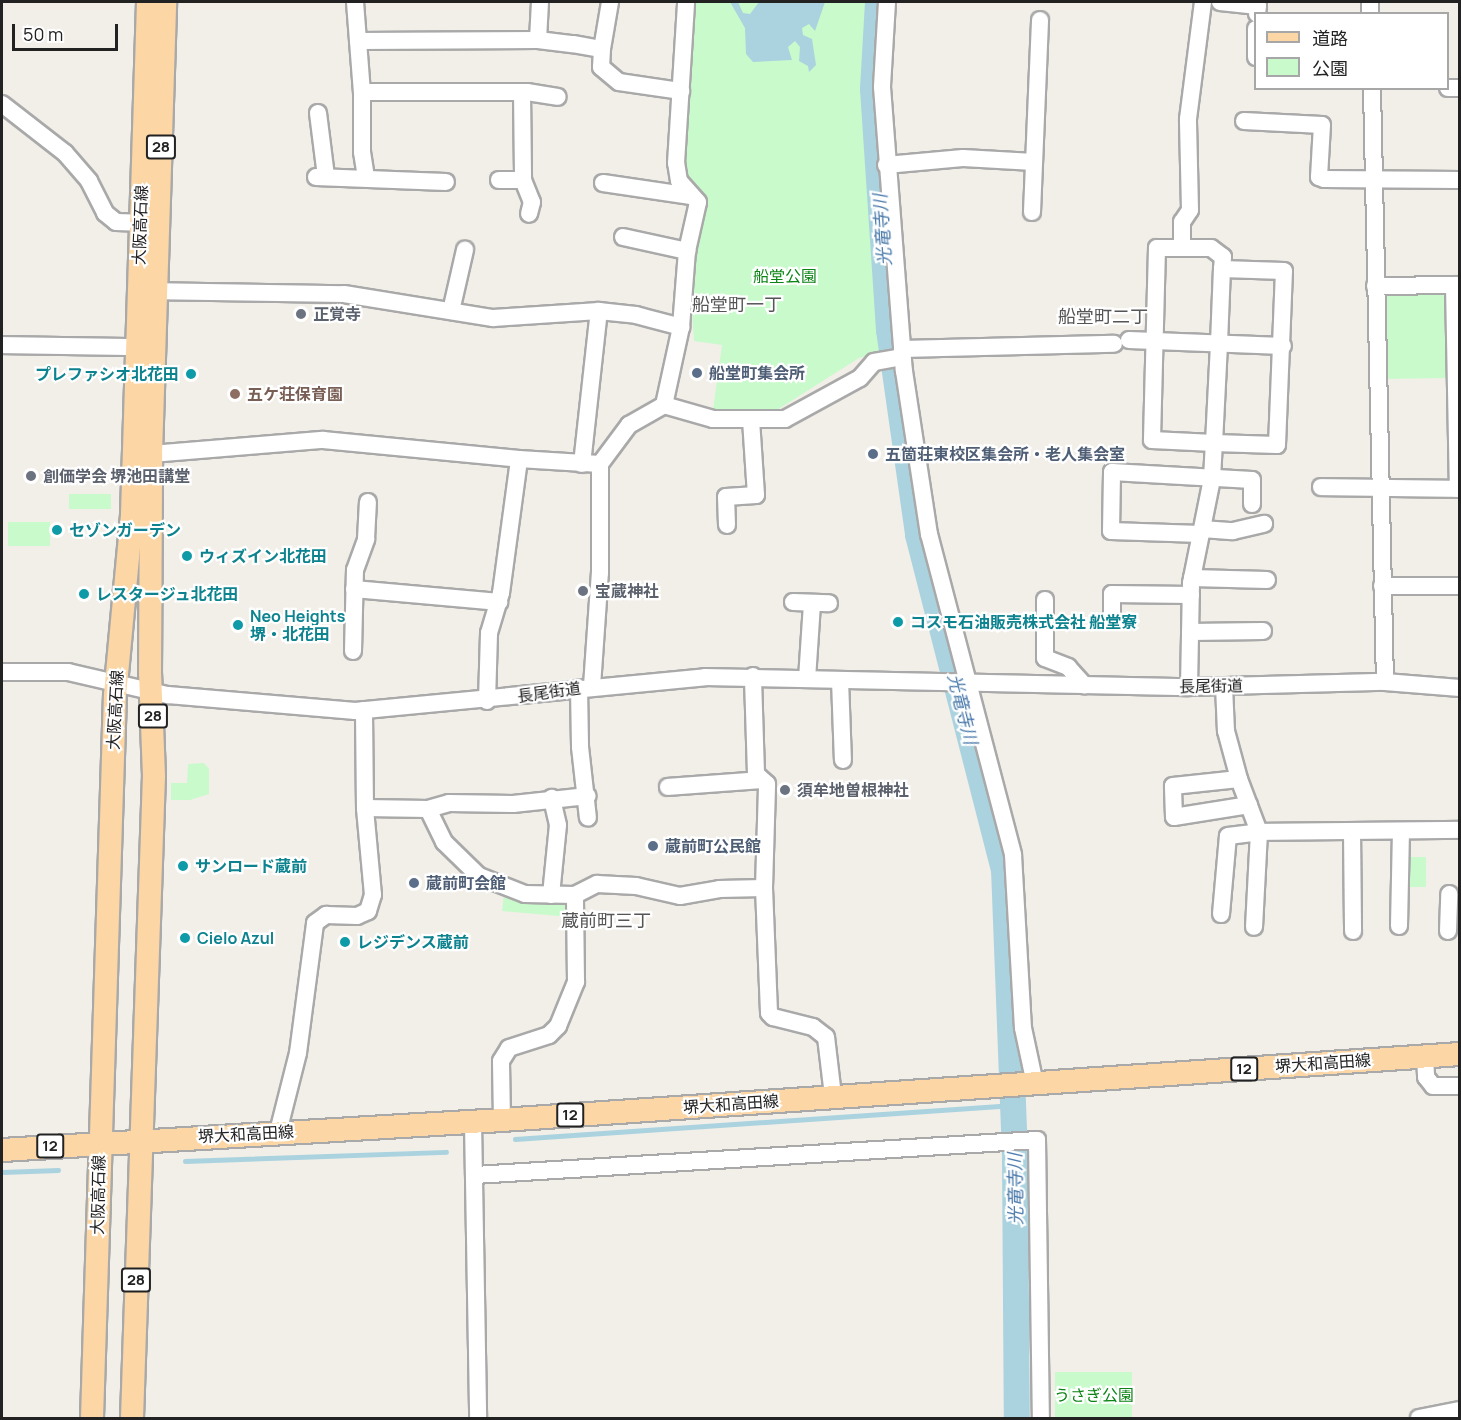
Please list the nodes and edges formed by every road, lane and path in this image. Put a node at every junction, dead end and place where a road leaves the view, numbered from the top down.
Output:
1 (148, 2) edge
2 (165, 2) edge
3 (355, 2) edge
4 (540, 2) edge
5 (610, 2) edge
6 (686, 2) edge
7 (887, 2) edge
8 (1203, 2) edge
9 (1220, 2) edge
10 (1257, 12) edge
11 (1040, 20) dead end
12 (538, 40) junction
13 (358, 41) junction
14 (602, 49) junction
15 (1372, 90) edge
16 (681, 91) junction
17 (363, 92) junction
18 (522, 92) junction
19 (558, 97) dead end
20 (2, 104) edge
21 (318, 113) dead end
22 (1244, 121) dead end
23 (1034, 162) junction
24 (886, 165) junction
25 (366, 178) junction
26 (1374, 179) junction
27 (499, 180) dead end
28 (523, 180) junction
29 (1460, 180) edge
30 (446, 182) dead end
31 (603, 183) dead end
32 (691, 196) junction
33 (1032, 212) dead end
34 (530, 214) dead end
35 (140, 223) junction
36 (623, 237) dead end
37 (1182, 248) junction
38 (465, 250) dead end
39 (687, 251) junction
40 (1222, 269) junction
41 (1457, 285) edge
42 (1375, 286) junction
43 (147, 291) junction
44 (451, 311) junction
45 (599, 311) junction
46 (681, 327) junction
47 (1155, 341) junction
48 (1219, 343) junction
49 (2, 345) edge
50 (1282, 346) junction
51 (136, 347) junction
52 (902, 354) junction
53 (664, 405) junction
54 (751, 420) junction
55 (1214, 443) junction
56 (151, 454) junction
57 (519, 459) junction
58 (582, 464) junction
59 (600, 464) junction
60 (1212, 479) junction
61 (1321, 487) dead end
62 (1380, 488) junction
63 (1459, 489) edge
64 (368, 502) dead end
65 (1252, 504) dead end
66 (1264, 524) dead end
67 (727, 525) dead end
68 (1202, 531) junction
69 (1267, 580) dead end
70 (1382, 586) junction
71 (1460, 586) edge
72 (1191, 587) junction
73 (354, 589) junction
74 (1045, 600) dead end
75 (793, 602) dead end
76 (500, 603) junction
77 (812, 603) junction
78 (829, 603) dead end
79 (1112, 621) dead end
80 (1263, 631) dead end
81 (1190, 632) junction
82 (352, 651) dead end
83 (2, 672) edge
84 (753, 676) junction
85 (807, 679) junction
86 (840, 680) junction
87 (1385, 682) junction
88 (115, 683) junction
89 (959, 684) junction
90 (1085, 686) junction
91 (1224, 686) junction
92 (585, 687) junction
93 (1189, 687) junction
94 (1460, 688) edge
95 (152, 691) junction
96 (487, 701) junction
97 (364, 710) junction
98 (843, 760) dead end
99 (1239, 779) junction
100 (761, 780) junction
101 (668, 787) dead end
102 (588, 796) junction
103 (552, 798) junction
104 (1249, 805) junction
105 (365, 808) junction
106 (428, 809) junction
107 (588, 818) dead end
108 (1460, 830) edge
109 (1259, 831) junction
110 (1352, 831) junction
111 (1401, 831) junction
112 (764, 888) junction
113 (1449, 894) dead end
114 (551, 895) junction
115 (574, 895) junction
116 (1221, 914) dead end
117 (1452, 923) edge
118 (1399, 926) dead end
119 (1254, 927) dead end
120 (1353, 931) dead end
121 (1460, 1054) edge
122 (1425, 1056) junction
123 (1032, 1084) junction
124 (1460, 1086) edge
125 (833, 1096) junction
126 (502, 1120) junction
127 (474, 1122) junction
128 (278, 1132) junction
129 (140, 1140) junction
130 (99, 1142) junction
131 (2, 1150) edge
132 (475, 1175) junction
133 (1460, 1410) edge
134 (93, 1419) edge
135 (132, 1419) edge
136 (478, 1419) edge
137 (1041, 1419) edge
138 (1419, 1419) edge

1 - 35 main road, 大阪高石線 / 28
2 - 43 main road, 大阪高石線 / 28
3 - 13 street
4 - 12 street
5 - 14 street
6 - 16 street
7 - 24 street
8 - 37 street
9 - 10 street
11 - 23 street
12 - 13 street
12 - 14 street
13 - 17 street
14 - 16 street
15 - 26 street
16 - 32 street
17 - 18 street
17 - 25 street
18 - 19 street
18 - 28 street
20 - 35 street
21 - 25 street
22 - 26 street
23 - 24 street
23 - 33 street
24 - 52 street
25 - 30 street
26 - 29 street
26 - 42 street
27 - 28 street
28 - 34 street
31 - 32 street
32 - 39 street
35 - 43 main road, 大阪高石線 / 28
36 - 39 street
37 - 40 street
37 - 47 street
38 - 44 street
39 - 46 street
40 - 48 street
40 - 50 street
41 - 42 street
41 - 63 street
42 - 62 street
43 - 44 street
43 - 51 main road, 大阪高石線 / 28
43 - 56 main road, 大阪高石線 / 28
44 - 45 street
45 - 46 street
45 - 58 street
46 - 53 street
47 - 48 street
47 - 52 street
47 - 55 street
48 - 50 street
48 - 55 street
49 - 51 street
50 - 55 street
51 - 88 main road, 大阪高石線 / 28
52 - 54 street
52 - 89 street
53 - 54 street
53 - 59 street
54 - 67 street
55 - 60 street
56 - 57 street
56 - 95 main road, 大阪高石線 / 28
57 - 58 street
57 - 76 street
58 - 59 street
59 - 92 street
60 - 65 street
60 - 68 street
60 - 68 street
61 - 62 street
62 - 63 street
62 - 70 street
64 - 73 street
66 - 68 street
68 - 72 street
69 - 72 street
70 - 71 street
70 - 87 street
72 - 79 street
72 - 81 street
73 - 76 street
73 - 82 street
74 - 90 street
75 - 77 street
76 - 96 street
77 - 78 street
77 - 85 street
80 - 81 street
81 - 93 street
83 - 88 street, 長尾街道
84 - 85 street, 長尾街道
84 - 92 street, 長尾街道
84 - 100 street
85 - 86 street, 長尾街道
86 - 89 street, 長尾街道
86 - 98 street
87 - 91 street, 長尾街道
87 - 94 street, 長尾街道
88 - 95 street, 長尾街道
88 - 130 main road, 大阪高石線 / 28
89 - 90 street, 長尾街道
89 - 123 street
90 - 93 street, 長尾街道
91 - 93 street, 長尾街道
91 - 99 street
92 - 96 street, 長尾街道
92 - 102 street
95 - 97 street, 長尾街道
95 - 129 main road, 大阪高石線 / 28
96 - 97 street, 長尾街道
97 - 105 street
99 - 104 street
99 - 104 street
100 - 101 street
100 - 112 street
102 - 103 street
102 - 107 street
103 - 106 street
103 - 114 street
104 - 109 street
105 - 106 street
105 - 128 street
106 - 114 street
108 - 111 street
109 - 110 street
109 - 116 street
109 - 119 street
110 - 111 street
110 - 120 street
111 - 118 street
112 - 115 street
112 - 125 street
113 - 117 street
114 - 115 street
115 - 126 street
121 - 122 main road, 堺大和高田線 / 12
122 - 123 main road, 堺大和高田線 / 12
122 - 124 street
123 - 125 main road, 堺大和高田線 / 12
125 - 126 main road, 堺大和高田線 / 12
126 - 127 main road, 堺大和高田線 / 12
127 - 128 main road, 堺大和高田線 / 12
127 - 132 street
128 - 129 main road, 堺大和高田線 / 12
129 - 130 main road, 堺大和高田線 / 12
129 - 135 main road, 大阪高石線 / 28
130 - 131 main road, 堺大和高田線 / 12
130 - 134 main road, 大阪高石線 / 28
132 - 136 street
132 - 137 street
133 - 138 street

